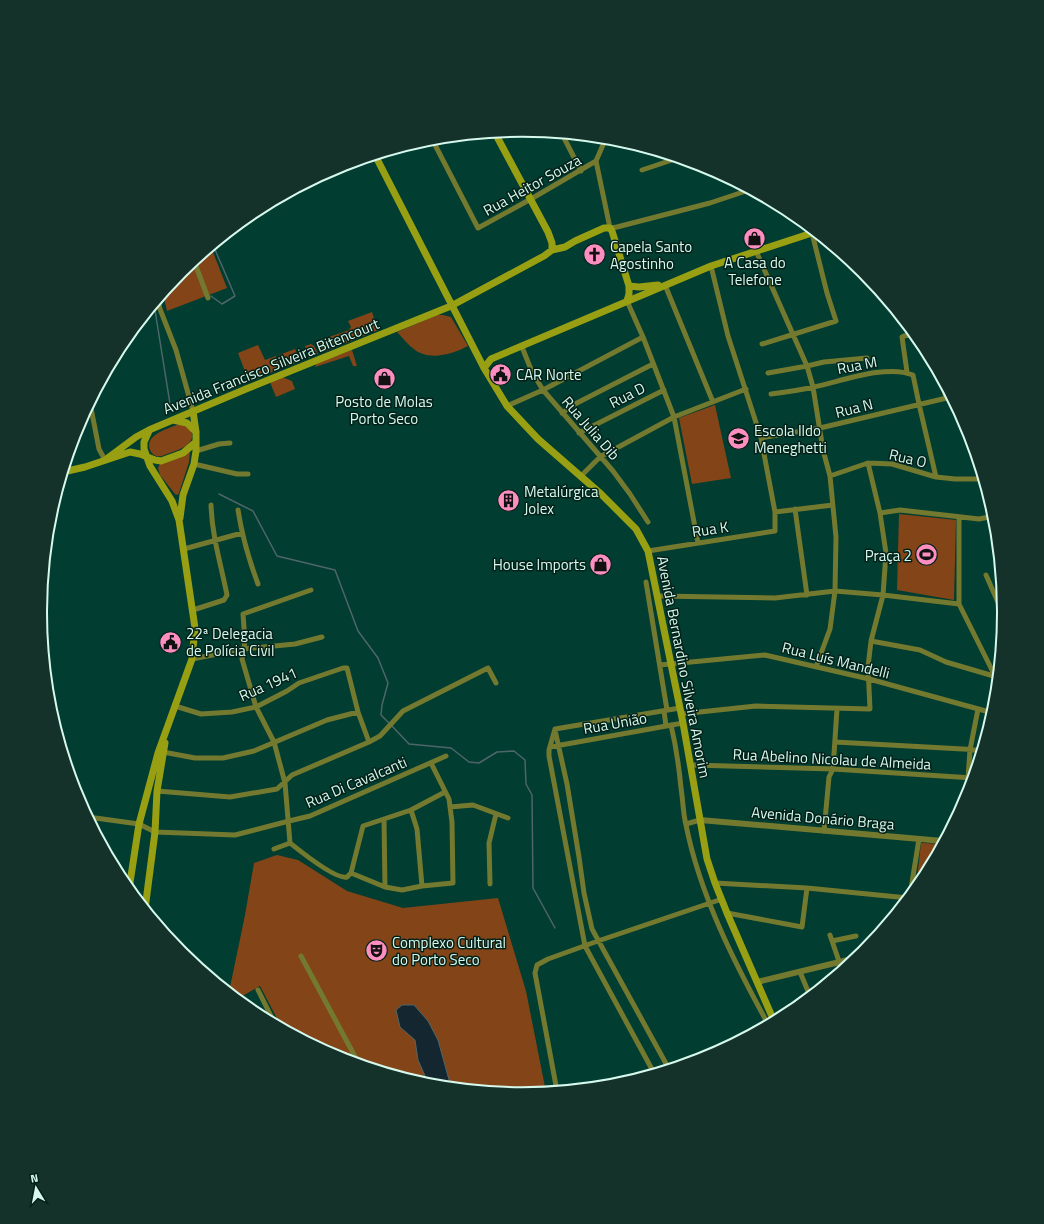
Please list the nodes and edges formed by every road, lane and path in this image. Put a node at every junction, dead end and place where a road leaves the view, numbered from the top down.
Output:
1 (498, 138) edge
2 (565, 139) edge
3 (603, 144) edge
4 (435, 145) edge
5 (377, 159) edge
6 (596, 161) junction
7 (670, 161) edge
8 (642, 170) dead end
9 (581, 171) junction
10 (743, 192) edge
11 (532, 200) junction
12 (610, 228) junction
13 (809, 233) edge
14 (814, 238) edge
15 (552, 246) junction
16 (756, 251) junction
17 (711, 266) junction
18 (196, 267) edge
19 (665, 285) junction
20 (628, 286) junction
21 (208, 298) dead end
22 (626, 301) junction
23 (160, 305) edge
24 (451, 306) junction
25 (794, 334) junction
26 (908, 335) edge
27 (643, 337) junction
28 (762, 344) dead end
29 (522, 347) junction
30 (477, 353) junction
31 (866, 358) dead end
32 (491, 359) junction
33 (653, 364) junction
34 (807, 366) junction
35 (484, 368) junction
36 (768, 372) dead end
37 (907, 372) junction
38 (812, 387) junction
39 (746, 389) junction
40 (543, 390) junction
41 (664, 390) junction
42 (771, 394) dead end
43 (946, 398) edge
44 (713, 402) junction
45 (919, 404) junction
46 (507, 406) junction
47 (92, 411) edge
48 (193, 411) junction
49 (562, 413) junction
50 (674, 417) junction
51 (171, 420) junction
52 (820, 428) junction
53 (149, 430) junction
54 (196, 432) junction
55 (579, 433) junction
56 (761, 438) junction
57 (196, 442) junction
58 (230, 443) dead end
59 (196, 451) junction
60 (146, 456) junction
61 (600, 457) junction
62 (105, 460) junction
63 (868, 463) junction
64 (194, 464) junction
65 (68, 471) edge
66 (248, 474) dead end
67 (581, 476) junction
68 (830, 476) junction
69 (936, 477) junction
70 (978, 479) edge
71 (211, 505) dead end
72 (833, 505) junction
73 (795, 509) junction
74 (238, 510) dead end
75 (775, 512) junction
76 (880, 513) junction
77 (959, 517) junction
78 (988, 517) edge
79 (179, 520) junction
80 (648, 522) dead end
81 (242, 533) junction
82 (214, 541) junction
83 (698, 543) junction
84 (184, 549) junction
85 (648, 551) junction
86 (986, 575) dead end
87 (646, 582) dead end
88 (258, 584) dead end
89 (311, 590) dead end
90 (834, 591) junction
91 (807, 594) junction
92 (883, 595) junction
93 (658, 596) junction
94 (997, 599) edge
95 (959, 604) junction
96 (193, 610) junction
97 (322, 637) dead end
98 (871, 641) junction
99 (243, 649) junction
100 (192, 659) junction
101 (671, 664) junction
102 (660, 665) junction
103 (816, 667) junction
104 (993, 672) edge
105 (993, 676) edge
106 (868, 679) junction
107 (496, 684) dead end
108 (175, 706) junction
109 (256, 706) junction
110 (837, 709) junction
111 (978, 709) junction
112 (665, 710) junction
113 (681, 711) junction
114 (987, 711) edge
115 (358, 712) junction
116 (168, 723) junction
117 (683, 723) junction
118 (669, 726) junction
119 (555, 730) junction
120 (274, 742) junction
121 (369, 742) junction
122 (835, 742) junction
123 (558, 745) junction
124 (550, 747) junction
125 (970, 750) junction
126 (976, 750) edge
127 (163, 752) junction
128 (446, 756) dead end
129 (430, 763) junction
130 (691, 765) junction
131 (833, 769) junction
132 (971, 769) edge
133 (967, 778) edge
134 (285, 783) junction
135 (157, 791) junction
136 (445, 792) junction
137 (450, 807) junction
138 (411, 810) junction
139 (496, 814) junction
140 (94, 818) edge
141 (508, 818) dead end
142 (384, 819) junction
143 (288, 820) junction
144 (700, 820) junction
145 (139, 824) junction
146 (686, 824) junction
147 (824, 831) junction
148 (155, 832) junction
149 (919, 839) junction
150 (938, 841) edge
151 (290, 843) junction
152 (274, 849) dead end
153 (349, 875) junction
154 (130, 881) edge
155 (714, 883) junction
156 (912, 883) edge
157 (490, 884) dead end
158 (385, 886) junction
159 (422, 886) junction
160 (807, 888) junction
161 (902, 897) edge
162 (722, 900) junction
163 (146, 902) edge
164 (710, 903) junction
165 (727, 913) junction
166 (830, 935) dead end
167 (856, 936) dead end
168 (598, 941) junction
169 (832, 941) junction
170 (585, 946) junction
171 (301, 956) dead end
172 (843, 962) edge
173 (838, 963) junction
174 (800, 972) junction
175 (757, 982) junction
176 (258, 990) dead end
177 (808, 991) edge
178 (270, 1015) edge
179 (772, 1016) edge
180 (766, 1019) edge
181 (355, 1057) edge
182 (667, 1065) edge
183 (652, 1069) edge
184 (555, 1086) edge

1 - 11 main road
2 - 9 street
3 - 6 street
4 - 11 street, Rua Heitor Souza
5 - 24 main road, Avenida Bernardino Silveira Amorim
6 - 9 street, Rua Heitor Souza
6 - 12 street
7 - 8 street
9 - 11 street, Rua Heitor Souza
10 - 12 street
11 - 15 main road
12 - 15 main road, Avenida Francisco Silveira Bitencourt
12 - 20 main road
13 - 16 main road
14 - 25 street
15 - 24 main road, Avenida Francisco Silveira Bitencourt
16 - 17 main road
16 - 25 street
17 - 19 main road
17 - 39 street
18 - 21 street
19 - 20 main road
19 - 22 main road
19 - 44 street
20 - 22 main road
22 - 27 street
22 - 29 main road
23 - 48 street
24 - 30 main road, Avenida Bernardino Silveira Amorim
24 - 48 main road, Avenida Francisco Silveira Bitencourt
25 - 28 street
25 - 34 street
26 - 37 street
27 - 33 street
27 - 40 street
29 - 32 main road
29 - 40 street, Rua Julia Dib
30 - 32 main road
30 - 35 main road, Avenida Bernardino Silveira Amorim
31 - 34 street
32 - 35 main road
33 - 41 street
33 - 49 street
34 - 36 street
34 - 38 street
35 - 46 main road, Avenida Bernardino Silveira Amorim
37 - 38 street, Rua M
37 - 45 street
38 - 42 street, Rua M
38 - 52 street
39 - 44 street
39 - 56 street
40 - 46 street
40 - 49 street, Rua Julia Dib
41 - 50 street
41 - 55 street, Rua D
43 - 45 street, Rua N
44 - 50 street
45 - 52 street, Rua N
45 - 69 street
46 - 67 main road, Avenida Bernardino Silveira Amorim
47 - 62 street
48 - 51 main road, Avenida Francisco Silveira Bitencourt
48 - 54 main road
49 - 55 street, Rua Julia Dib
50 - 61 street
50 - 83 street
51 - 53 main road, Avenida Francisco Silveira Bitencourt
51 - 54 main road
52 - 56 street, Rua N
52 - 68 street
53 - 60 main road
53 - 62 main road, Avenida Francisco Silveira Bitencourt
54 - 57 main road
55 - 61 street, Rua Julia Dib
56 - 75 street
57 - 59 main road
57 - 60 main road
58 - 59 street
59 - 64 main road
60 - 62 main road, Avenida Francisco Silveira Bitencourt
60 - 79 main road
61 - 67 street
61 - 80 street, Rua Julia Dib
62 - 65 main road, Avenida Francisco Silveira Bitencourt
63 - 68 street, Rua O
63 - 69 street, Rua O
63 - 76 street
64 - 66 street
64 - 79 main road
67 - 85 main road, Avenida Bernardino Silveira Amorim
68 - 72 street
69 - 70 street, Rua O
71 - 82 street
72 - 73 street
72 - 90 street
73 - 75 street
73 - 91 street
74 - 81 street
75 - 83 street, Rua K
76 - 77 street
76 - 92 street
77 - 78 street
77 - 95 street
79 - 84 main road
81 - 82 street
81 - 88 street
82 - 84 street
82 - 96 street
83 - 85 street, Rua K
84 - 96 main road
85 - 93 main road, Avenida Bernardino Silveira Amorim
86 - 94 street
87 - 102 street
89 - 99 street
90 - 91 street
90 - 92 street
90 - 103 street
91 - 93 street
92 - 95 street
92 - 98 street
93 - 101 main road, Avenida Bernardino Silveira Amorim
95 - 104 street
96 - 100 main road
97 - 99 street
98 - 105 street
98 - 106 street
99 - 100 street
99 - 109 street
100 - 108 main road
101 - 102 street, Rua Luís Mandelli
101 - 103 street, Rua Luís Mandelli
101 - 113 main road, Avenida Bernardino Silveira Amorim
102 - 112 street
103 - 106 street, Rua Luís Mandelli
106 - 110 street, Rua União
106 - 111 street, Rua Luís Mandelli
107 - 121 street
108 - 109 street, Rua 1941
108 - 116 main road
109 - 115 street, Rua 1941
109 - 120 street
110 - 113 street, Rua União
110 - 122 street
111 - 114 street, Rua Luís Mandelli
111 - 125 street
112 - 113 street, Rua União
112 - 118 street
112 - 119 street, Rua União
113 - 117 main road, Avenida Bernardino Silveira Amorim
115 - 120 street
115 - 121 street
116 - 127 main road
116 - 145 main road
117 - 118 street, Rua União
117 - 130 main road, Avenida Bernardino Silveira Amorim
118 - 123 street, Rua União
118 - 146 street
119 - 123 street
119 - 124 street
120 - 127 street
120 - 134 street
121 - 134 street
122 - 125 street
122 - 131 street
123 - 124 street, Rua União
123 - 168 street
124 - 170 street
125 - 126 street
125 - 132 street
127 - 135 main road
128 - 129 street, Rua Di Cavalcanti
129 - 136 street
129 - 143 street, Rua Di Cavalcanti
130 - 131 street, Rua Abelino Nicolau de Almeida
130 - 144 main road, Avenida Bernardino Silveira Amorim
131 - 133 street, Rua Abelino Nicolau de Almeida
131 - 147 street
134 - 135 street
134 - 143 street
135 - 148 main road
136 - 137 street
136 - 138 street
137 - 139 street
137 - 159 street
138 - 142 street
138 - 159 street
139 - 141 street
139 - 157 street
140 - 145 street
142 - 153 street
142 - 158 street
143 - 148 street, Rua Di Cavalcanti
143 - 151 street
144 - 146 street
144 - 147 street, Avenida Donário Braga
144 - 155 main road, Avenida Bernardino Silveira Amorim
145 - 148 street
145 - 154 main road
146 - 164 street
147 - 149 street, Avenida Donário Braga
148 - 163 main road
149 - 150 street, Avenida Donário Braga
149 - 156 street
151 - 152 street
151 - 153 street
153 - 158 street
155 - 160 street
155 - 162 main road, Avenida Bernardino Silveira Amorim
158 - 159 street
160 - 161 street
160 - 165 street
162 - 164 street
162 - 165 main road, Avenida Bernardino Silveira Amorim
164 - 168 street
164 - 180 street
165 - 175 main road, Avenida Bernardino Silveira Amorim
166 - 169 street
167 - 169 street
168 - 170 street
168 - 182 street
169 - 173 street
170 - 183 street
170 - 184 street
171 - 181 street
172 - 173 street
173 - 174 street
174 - 175 street
174 - 177 street
175 - 179 main road, Avenida Bernardino Silveira Amorim
176 - 178 street

